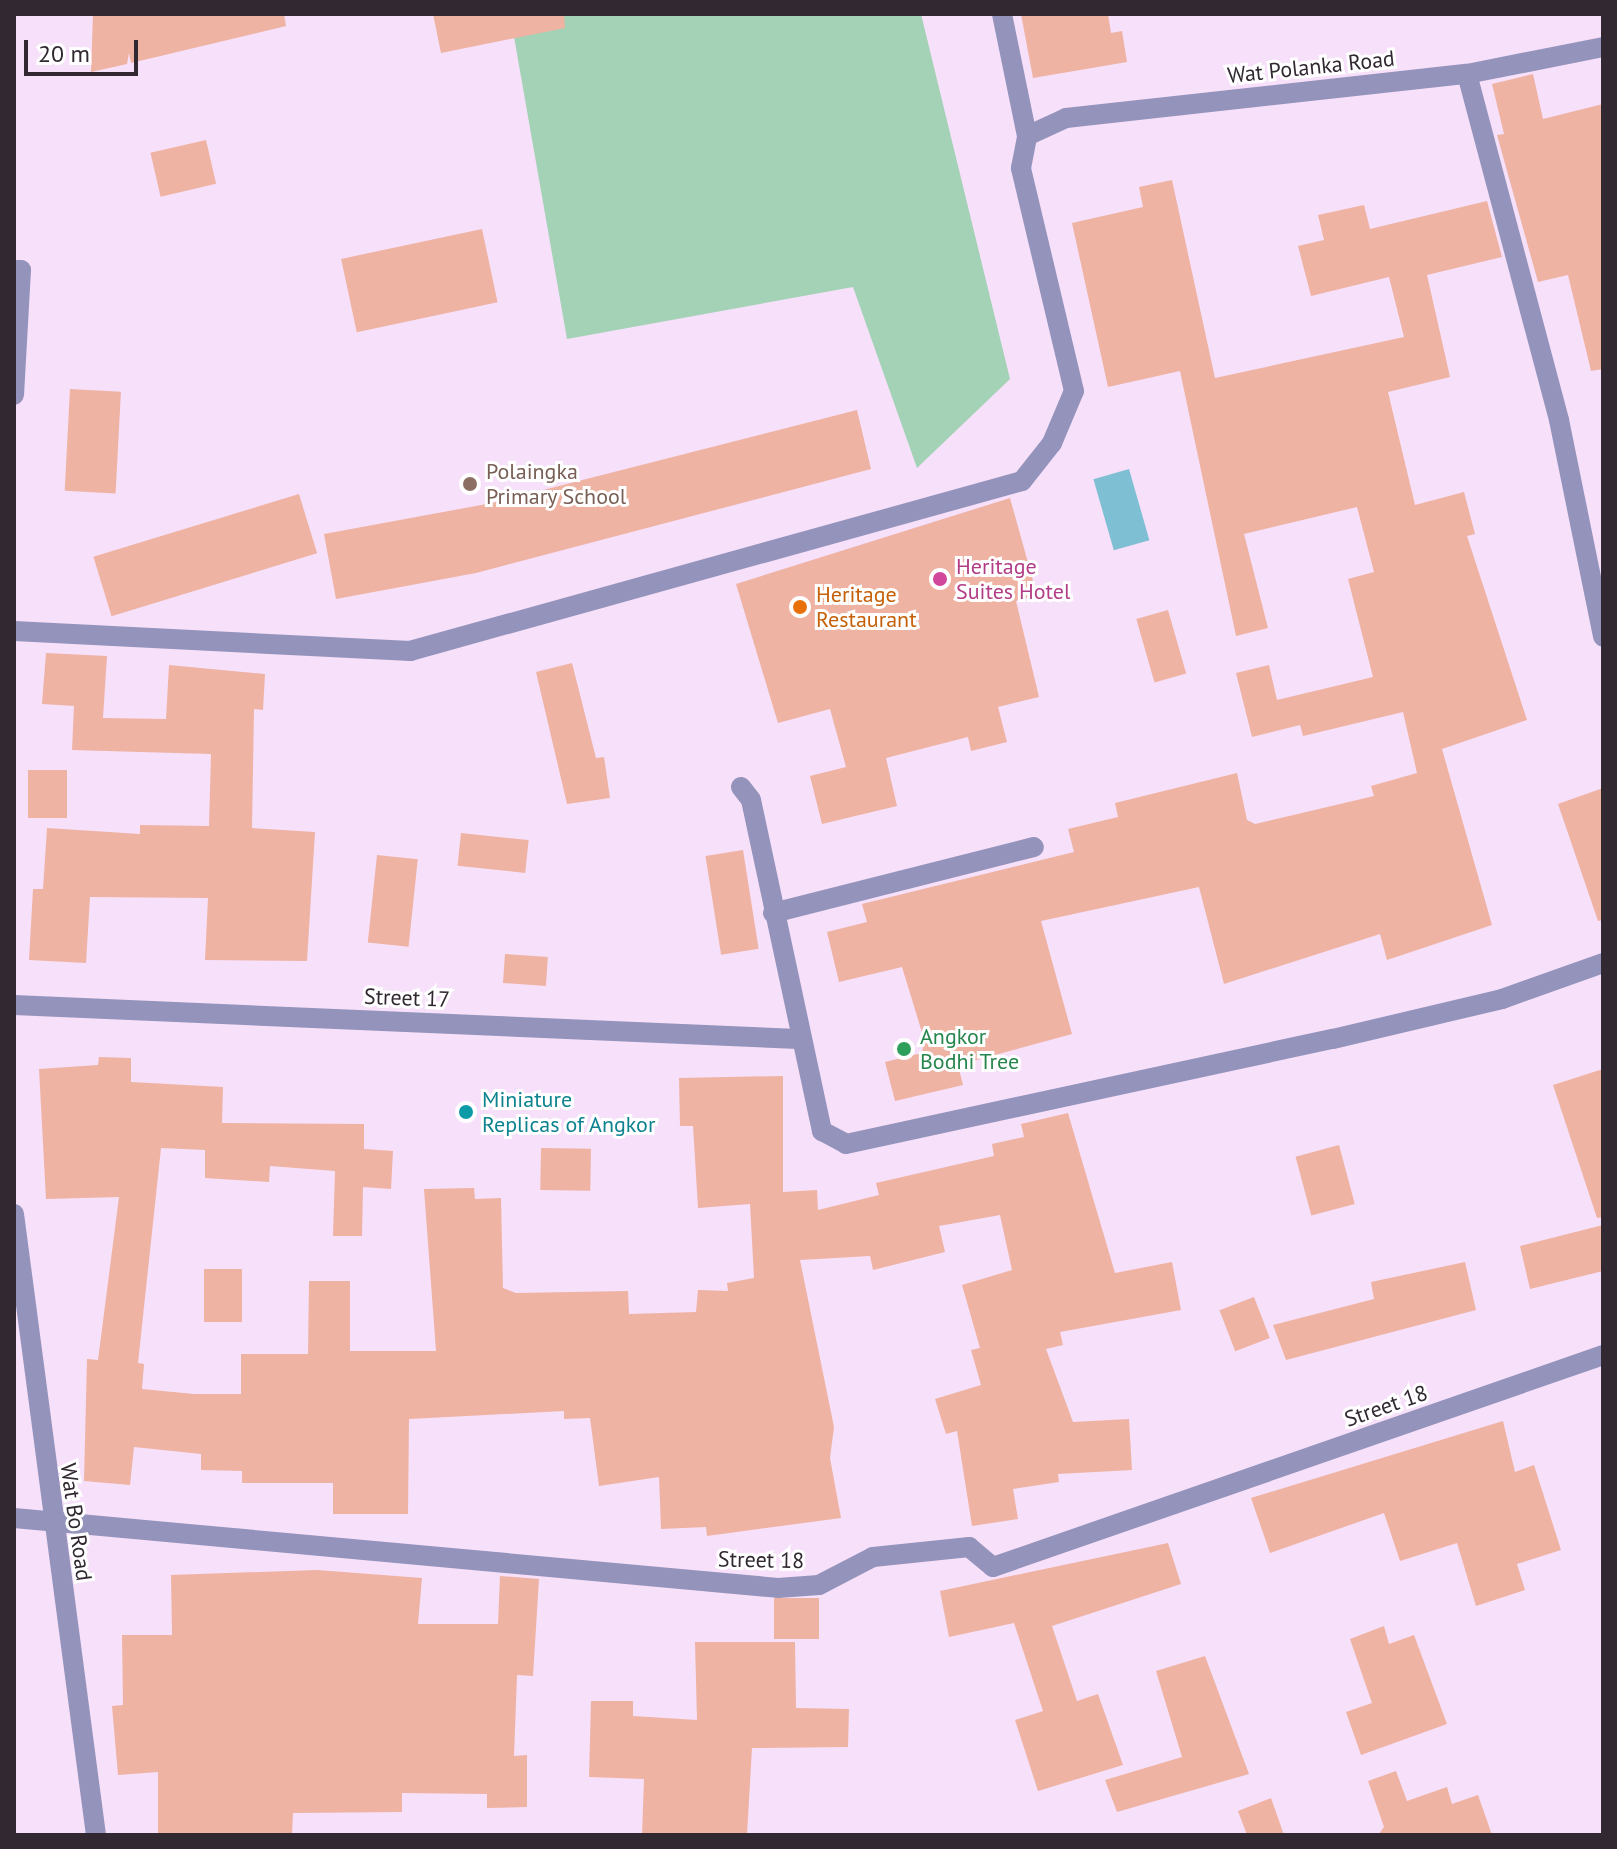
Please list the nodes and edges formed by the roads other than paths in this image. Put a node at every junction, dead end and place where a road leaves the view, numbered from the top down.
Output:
1 (1002, 14) edge
2 (1603, 47) edge
3 (1467, 74) junction
4 (1027, 136) junction
5 (18, 270) edge
6 (14, 395) edge
7 (14, 631) edge
8 (1603, 637) edge
9 (741, 787) dead end
10 (1034, 847) dead end
11 (773, 913) junction
12 (1603, 963) edge
13 (14, 1005) edge
14 (798, 1039) junction
15 (14, 1214) edge
16 (1603, 1355) edge
17 (14, 1518) edge
18 (51, 1521) junction
19 (96, 1835) edge

1 - 4 street
2 - 3 street, Wat Polanka Road
3 - 4 street, Wat Polanka Road
3 - 8 street
4 - 7 street
5 - 6 street
9 - 11 street
10 - 11 street
11 - 14 street
12 - 14 street
13 - 14 street, Street 17
15 - 18 street, Wat Bo Road
16 - 18 street, Street 18
17 - 18 street, Street 18
18 - 19 street, Wat Bo Road

